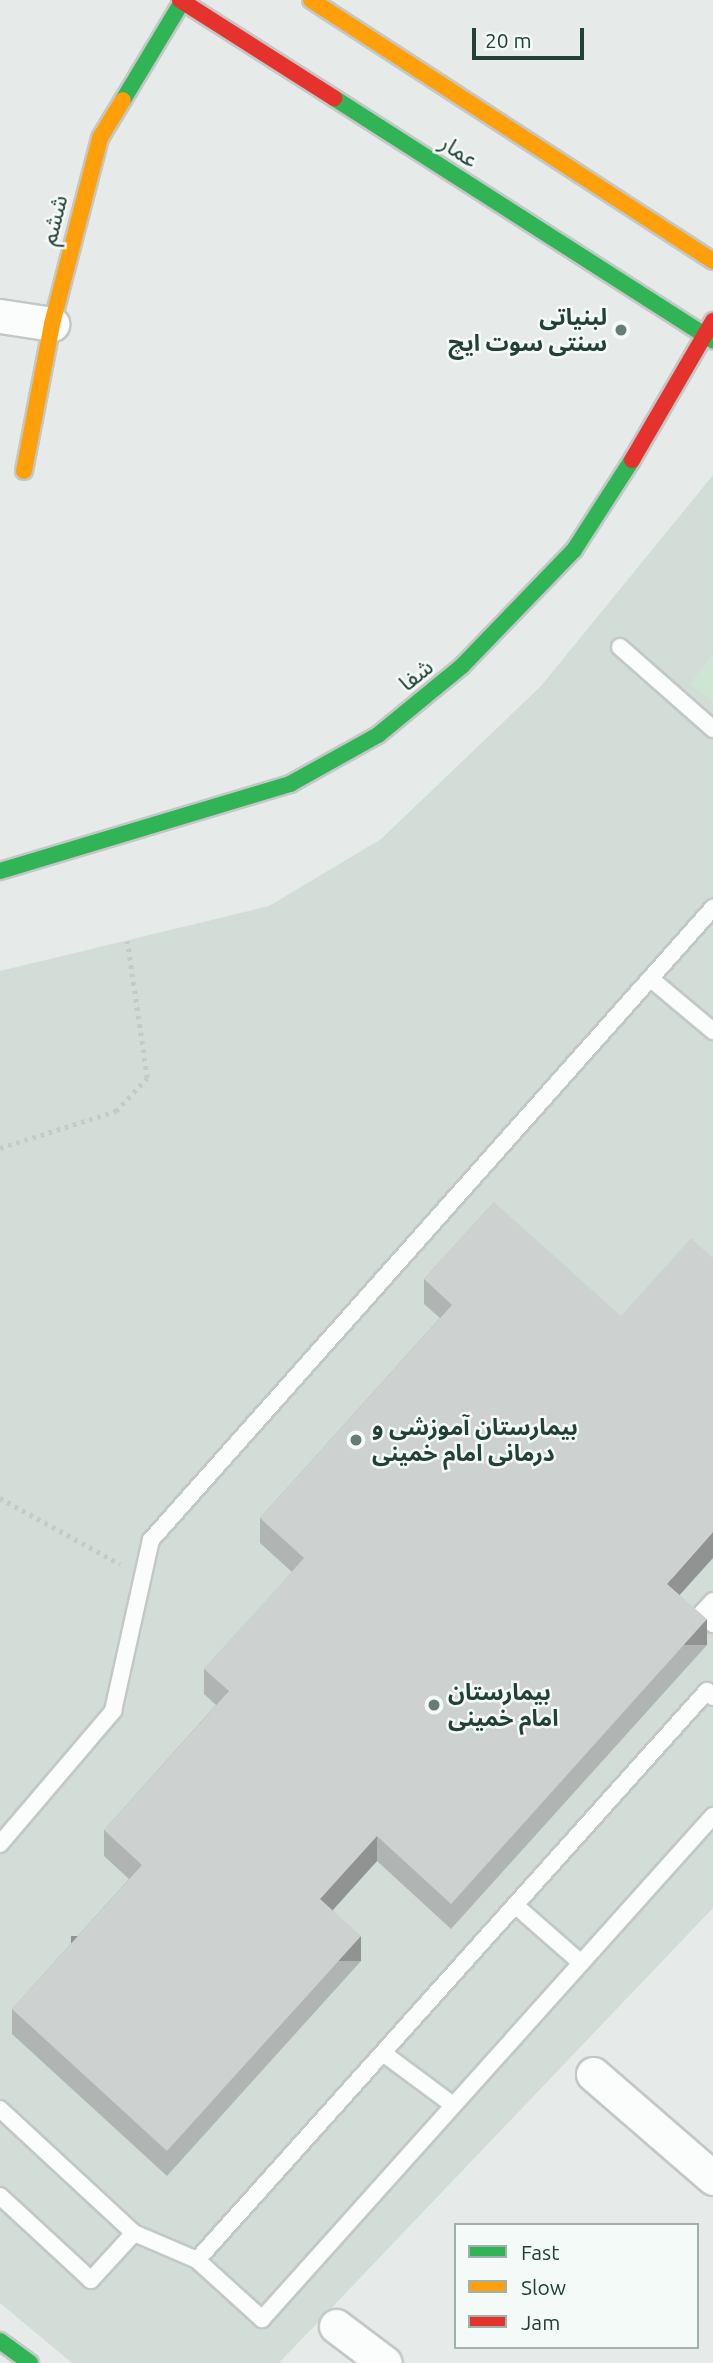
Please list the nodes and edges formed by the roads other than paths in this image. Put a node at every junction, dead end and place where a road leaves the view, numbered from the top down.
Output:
1 (311, 0) edge
2 (181, 1) edge
3 (713, 261) edge
4 (0, 316) edge
5 (52, 324) junction
6 (710, 332) edge
7 (24, 471) dead end
8 (620, 647) dead end
9 (713, 729) edge
10 (0, 871) edge
11 (713, 908) edge
12 (651, 979) junction
13 (713, 1031) edge
14 (713, 1601) edge
15 (713, 1623) edge
16 (711, 1691) edge
17 (713, 1815) edge
18 (0, 1844) edge
19 (515, 1905) junction
20 (581, 1963) junction
21 (383, 2053) junction
22 (593, 2074) dead end
23 (453, 2105) junction
24 (0, 2109) edge
25 (713, 2178) edge
26 (0, 2196) edge
27 (134, 2233) junction
28 (197, 2260) junction
29 (336, 2326) dead end
30 (0, 2341) edge
31 (30, 2363) edge
32 (385, 2363) edge

1 - 3 street, عمار
2 - 5 street, ششم
2 - 6 street, عمار
4 - 5 street
5 - 7 street, ششم
6 - 10 street, شفا
8 - 9 lane
11 - 12 lane
12 - 13 lane
12 - 18 lane
14 - 15 lane
16 - 19 lane
17 - 20 lane
19 - 20 lane
19 - 21 lane
20 - 23 lane
21 - 23 lane
21 - 28 lane
22 - 25 street
23 - 28 lane
24 - 27 lane
26 - 27 lane
27 - 28 lane
29 - 32 street
30 - 31 street

